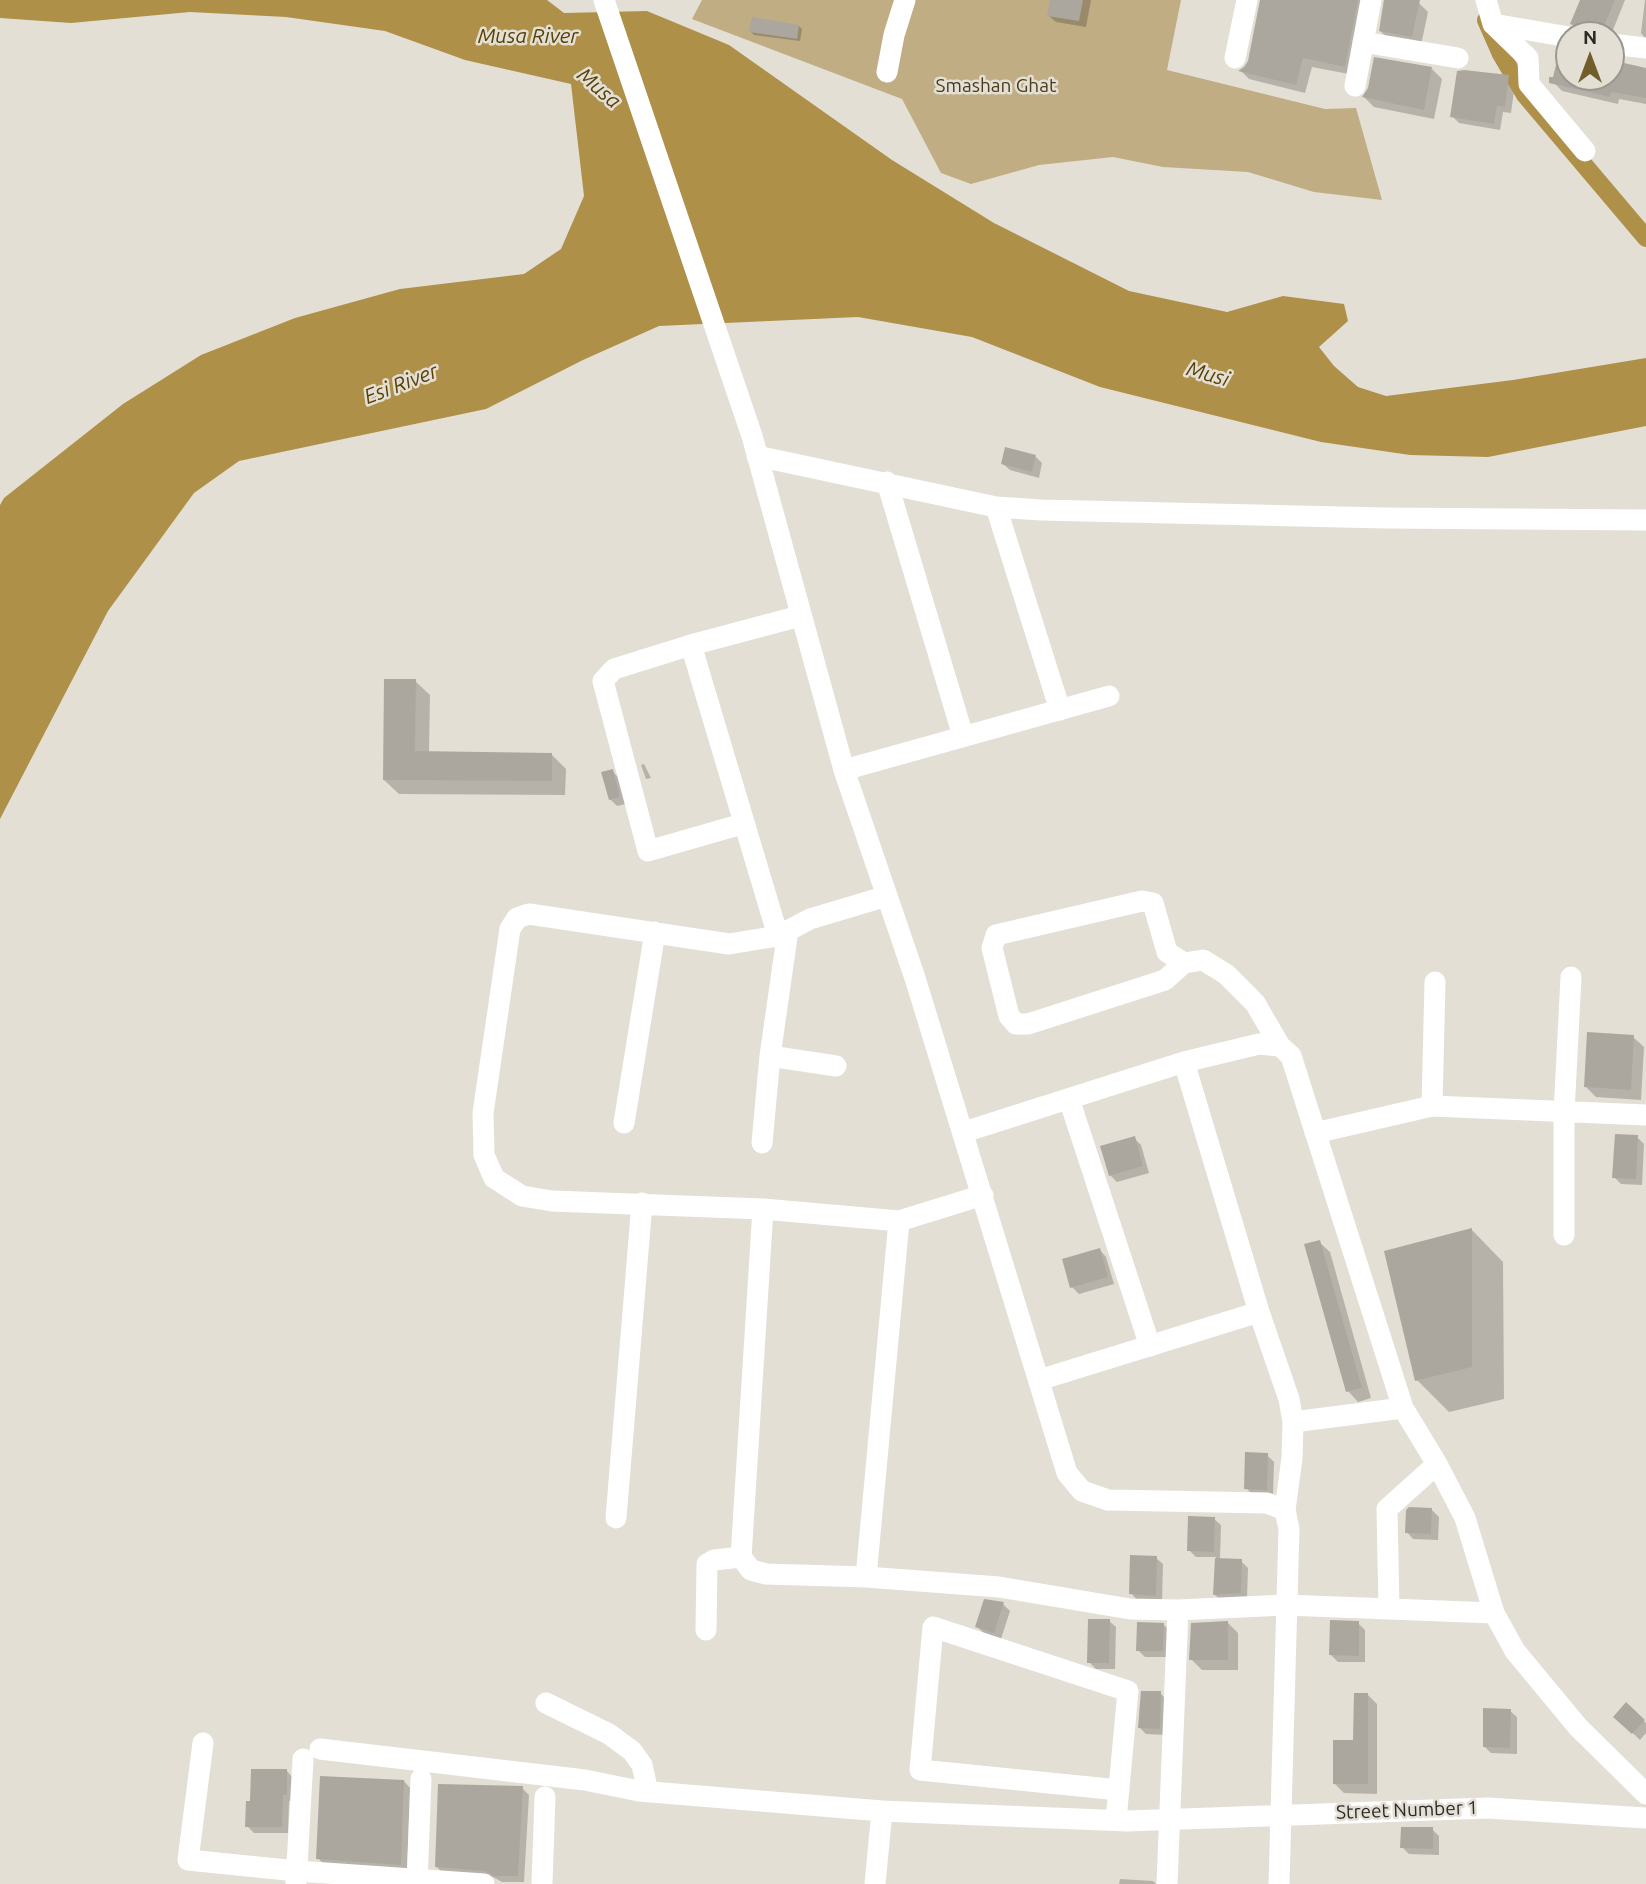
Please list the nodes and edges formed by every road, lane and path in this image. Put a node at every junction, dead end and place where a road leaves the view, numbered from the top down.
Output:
1 (604, 0) edge
2 (905, 0) edge
3 (1247, 0) edge
4 (1371, 0) edge
5 (1486, 0) edge
6 (1493, 24) junction
7 (1555, 35) edge
8 (1363, 42) junction
9 (1625, 46) edge
10 (1646, 48) edge
11 (1235, 58) dead end
12 (1458, 58) dead end
13 (887, 72) dead end
14 (1354, 86) dead end
15 (1586, 151) dead end
16 (755, 446) junction
17 (887, 482) junction
18 (996, 507) junction
19 (1646, 520) edge
20 (800, 615) junction
21 (691, 645) junction
22 (1109, 696) dead end
23 (1060, 710) junction
24 (963, 736) junction
25 (844, 770) junction
26 (743, 824) junction
27 (887, 896) junction
28 (655, 932) junction
29 (783, 933) junction
30 (1184, 963) junction
31 (1571, 977) dead end
32 (1435, 982) dead end
33 (1280, 1046) junction
34 (770, 1056) junction
35 (1184, 1062) junction
36 (836, 1066) dead end
37 (1069, 1099) junction
38 (1432, 1106) junction
39 (1564, 1113) junction
40 (1646, 1115) edge
41 (624, 1123) dead end
42 (964, 1132) junction
43 (1315, 1133) junction
44 (762, 1143) dead end
45 (983, 1195) junction
46 (642, 1203) junction
47 (763, 1209) junction
48 (899, 1221) junction
49 (1564, 1235) dead end
50 (1259, 1312) junction
51 (1150, 1346) junction
52 (1039, 1380) junction
53 (1403, 1408) junction
54 (1293, 1422) junction
55 (1437, 1464) junction
56 (1285, 1510) junction
57 (616, 1518) dead end
58 (741, 1557) junction
59 (866, 1577) junction
60 (1285, 1605) junction
61 (1388, 1609) junction
62 (1178, 1610) junction
63 (1494, 1613) junction
64 (706, 1630) dead end
65 (546, 1703) dead end
66 (203, 1743) dead end
67 (421, 1779) dead end
68 (1119, 1790) junction
69 (648, 1792) junction
70 (1646, 1794) edge
71 (545, 1797) dead end
72 (882, 1811) junction
73 (1281, 1814) junction
74 (1646, 1818) edge
75 (1168, 1820) junction
76 (1116, 1821) junction
77 (296, 1877) edge
78 (417, 1882) edge
79 (484, 1884) edge
80 (542, 1884) edge
81 (875, 1884) edge
82 (1167, 1884) edge
83 (1279, 1884) edge

1 - 16 street
2 - 13 street
3 - 11 street
4 - 8 street
5 - 6 street
6 - 7 street
6 - 15 street
8 - 12 street
8 - 14 street
9 - 10 street
16 - 17 street
16 - 20 street
17 - 18 street
17 - 24 street
18 - 19 street
18 - 23 street
20 - 21 street
20 - 25 street
21 - 26 street
21 - 26 street
22 - 23 street
23 - 24 street
24 - 25 street
25 - 27 street
26 - 29 street
27 - 29 street
27 - 42 street
28 - 29 street
28 - 41 street
28 - 46 street
29 - 34 street
30 - 30 street
30 - 33 street
31 - 39 street
32 - 38 street
33 - 35 street
33 - 43 street
34 - 36 street
34 - 44 street
35 - 37 street
35 - 50 street
37 - 42 street
37 - 51 street
38 - 39 street
38 - 43 street
39 - 40 street
39 - 49 street
42 - 45 street
43 - 53 street
45 - 48 street
45 - 52 street
46 - 47 street
46 - 57 street
47 - 48 street
47 - 58 street
48 - 59 street
50 - 51 street
50 - 54 street
51 - 52 street
52 - 56 street
53 - 54 street
53 - 55 street
54 - 56 street
55 - 61 street
55 - 63 street
56 - 60 street
58 - 59 street
58 - 64 street
59 - 62 street
60 - 61 street
60 - 62 street
60 - 73 street
61 - 63 street
62 - 75 street
63 - 70 street
65 - 69 street
66 - 77 street
67 - 78 street
68 - 68 street
68 - 76 street
69 - 72 street, Street Number 1
69 - 77 street, Street Number 1
71 - 80 street
72 - 76 street, Street Number 1
72 - 81 street
73 - 74 street, Street Number 1
73 - 75 street, Street Number 1
73 - 83 street
75 - 76 street, Street Number 1
75 - 82 street
77 - 78 street
78 - 79 street

